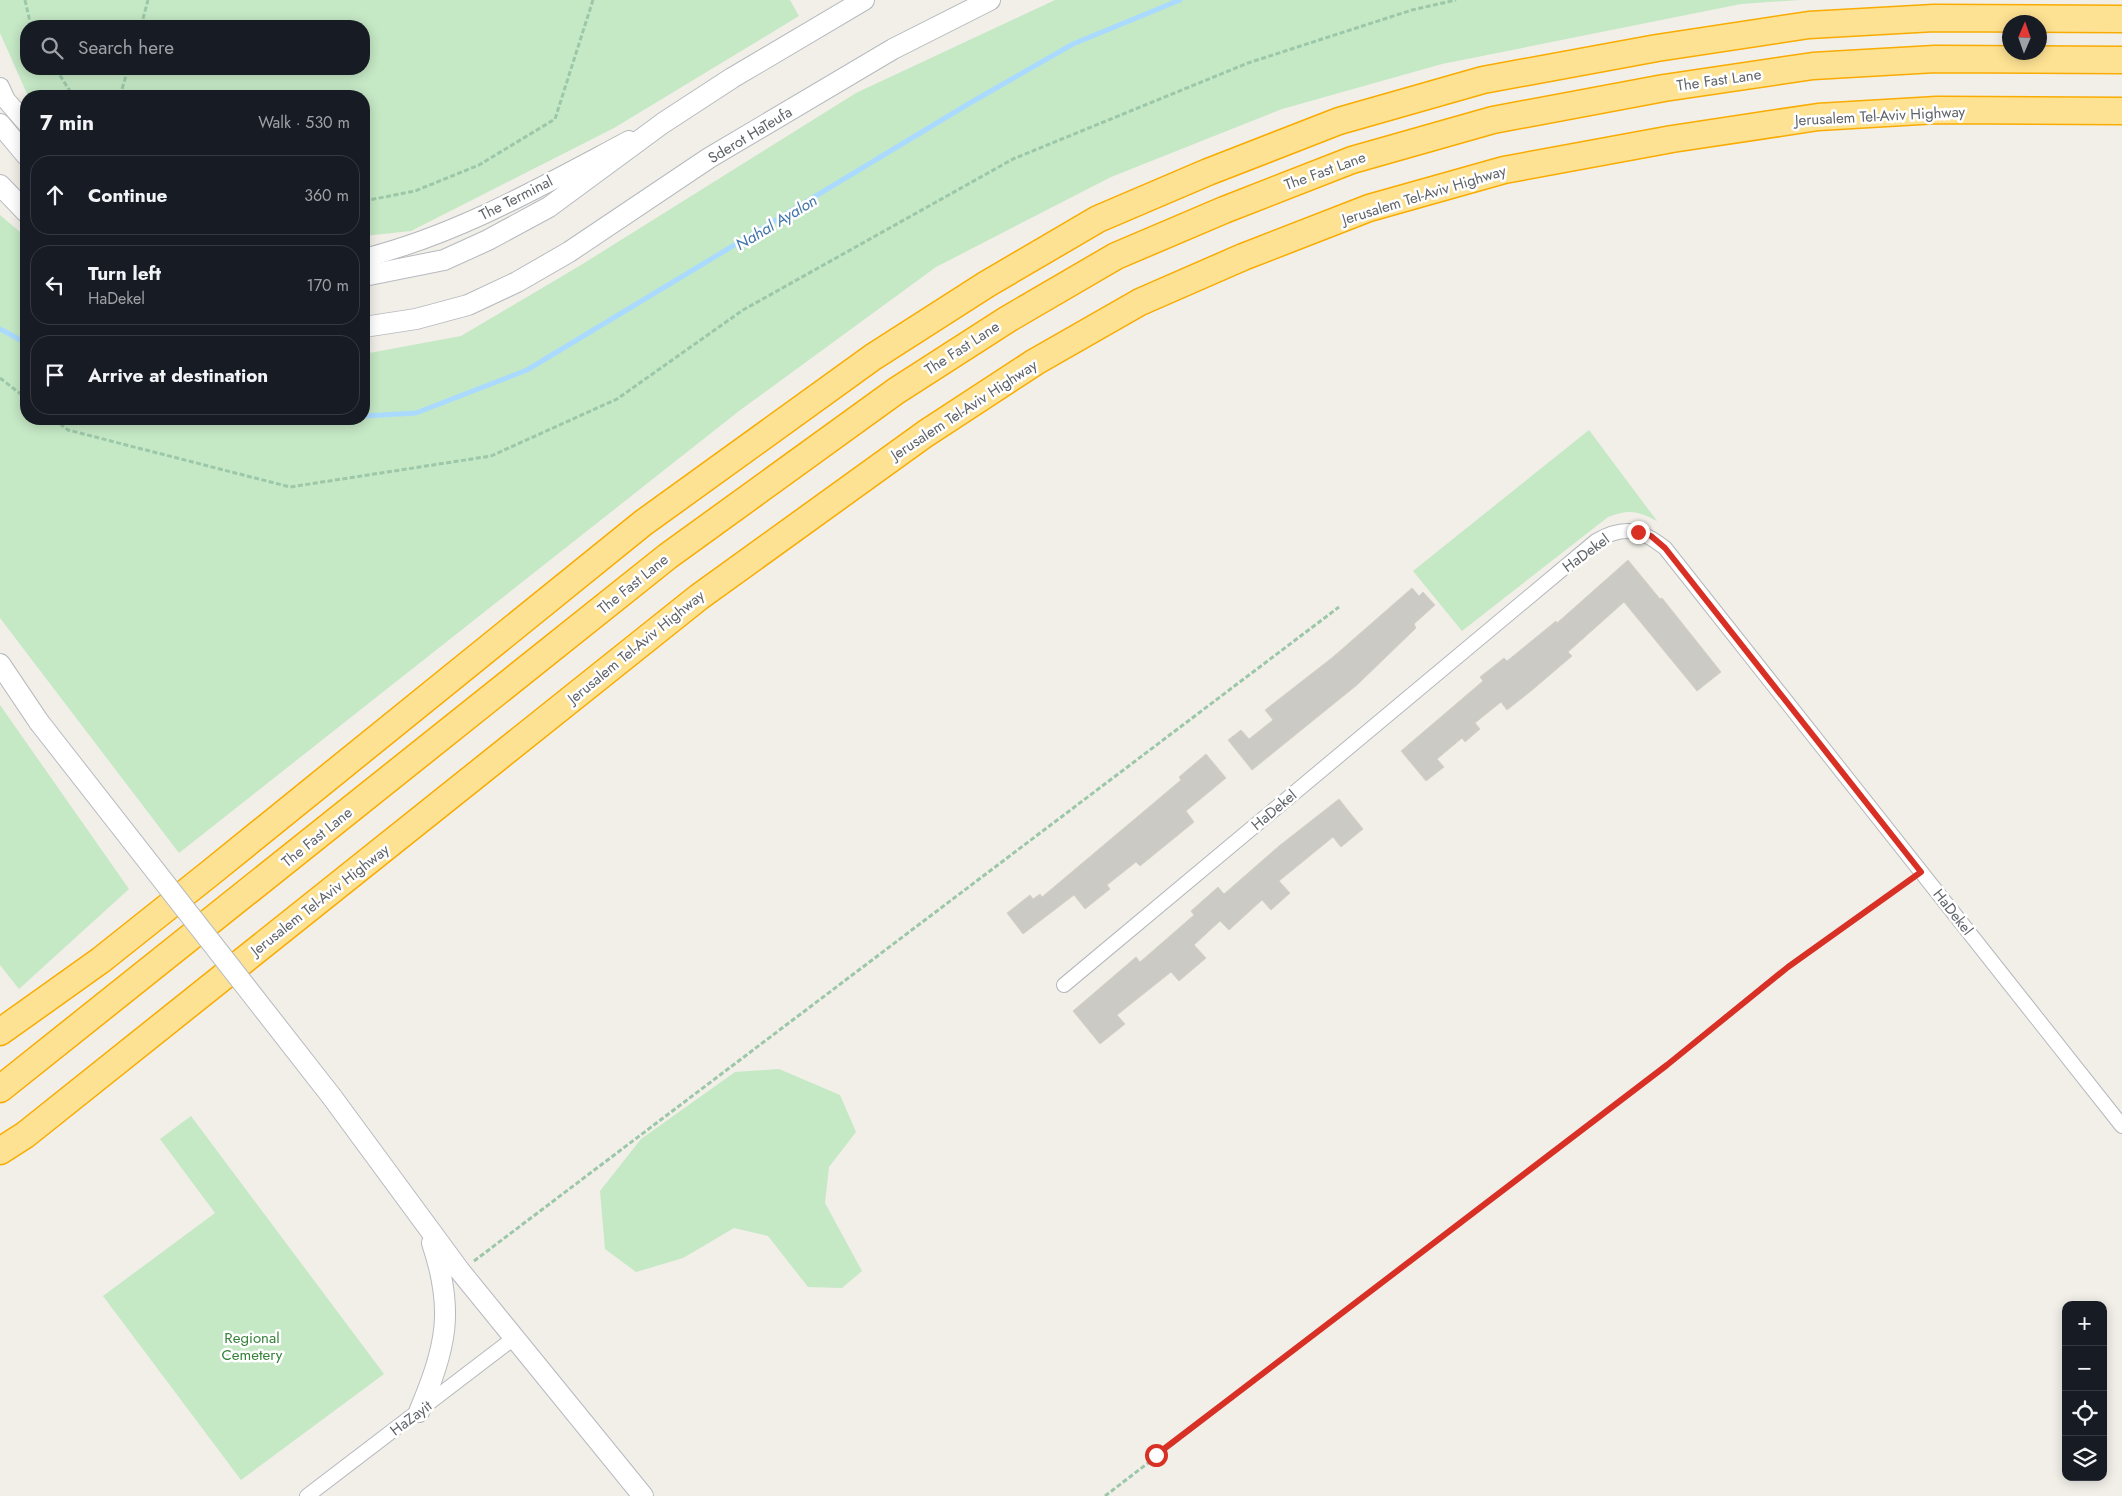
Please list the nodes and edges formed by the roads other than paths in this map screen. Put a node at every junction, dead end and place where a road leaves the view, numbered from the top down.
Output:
1 (864, 0) edge
2 (990, 0) edge
3 (2122, 18) edge
4 (2122, 60) edge
5 (0, 88) edge
6 (2122, 111) edge
7 (20, 116) edge
8 (662, 123) junction
9 (0, 124) edge
10 (20, 148) edge
11 (0, 185) edge
12 (20, 206) edge
13 (370, 256) edge
14 (370, 275) edge
15 (370, 327) edge
16 (0, 664) edge
17 (1064, 985) dead end
18 (0, 1032) edge
19 (0, 1089) edge
20 (2122, 1126) edge
21 (0, 1151) edge
22 (425, 1222) junction
23 (514, 1338) junction
24 (419, 1412) junction
25 (306, 1496) edge
26 (643, 1496) edge

1 - 8 main road
2 - 15 main road, Sderot HaTeufa
3 - 18 highway
4 - 19 highway, The Fast Lane
5 - 7 street
6 - 21 highway, Jerusalem Tel-Aviv Highway
8 - 13 street, The Terminal
8 - 14 main road
9 - 10 main road
11 - 12 main road
16 - 22 main road, bridge
17 - 20 street, HaDekel
22 - 23 main road
22 - 24 main road
23 - 24 street, HaZayit
23 - 26 main road
24 - 25 street, HaZayit

